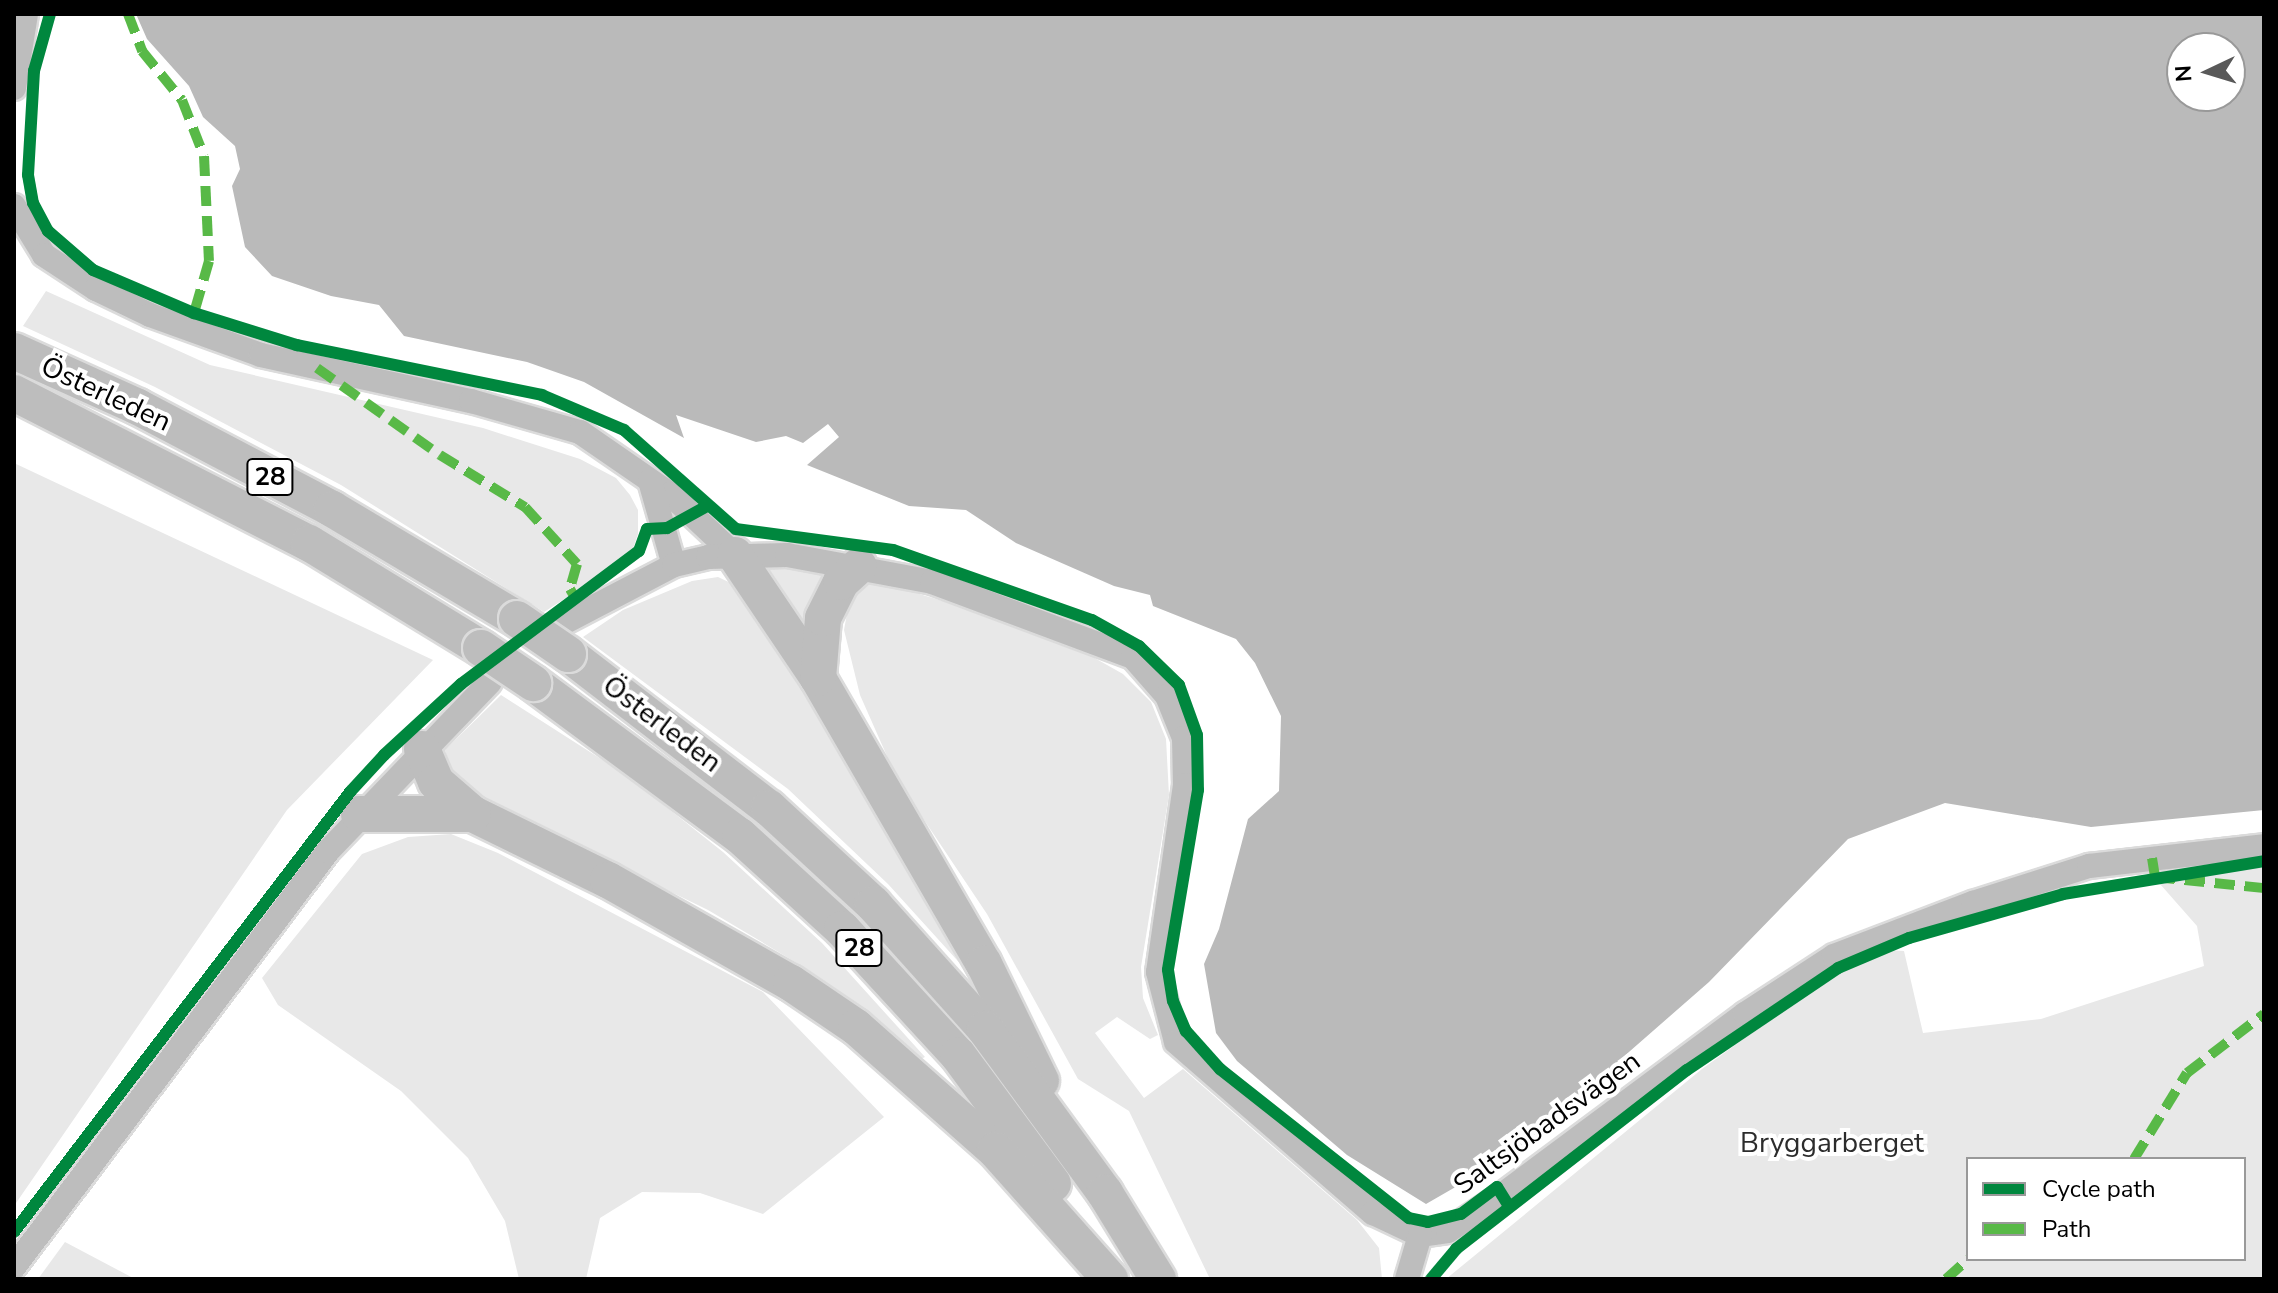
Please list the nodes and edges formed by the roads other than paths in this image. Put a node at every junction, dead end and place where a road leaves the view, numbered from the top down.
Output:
1 (26, 14) edge
2 (14, 88) edge
3 (14, 206) edge
4 (14, 351) edge
5 (14, 393) edge
6 (650, 481) junction
7 (735, 555) junction
8 (674, 565) junction
9 (859, 566) junction
10 (565, 638) junction
11 (485, 665) junction
12 (818, 678) junction
13 (422, 749) junction
14 (359, 814) junction
15 (473, 814) junction
16 (2264, 846) edge
17 (1068, 1141) junction
18 (1420, 1235) junction
19 (14, 1267) edge
20 (1112, 1279) edge
21 (1158, 1279) edge
22 (1407, 1279) edge

1 - 2 street
3 - 6 street
4 - 10 highway, Österleden / 28, bridge
5 - 11 highway, Österleden / 28
6 - 7 street
6 - 8 street
7 - 8 street
7 - 9 street
7 - 12 highway
8 - 10 street
9 - 12 highway
9 - 18 street
10 - 17 highway, Österleden / 28
11 - 13 street
11 - 20 highway, Österleden / 28, bridge
12 - 17 highway
13 - 14 street
13 - 15 highway
14 - 15 highway
14 - 19 street
15 - 20 highway
16 - 18 street, Saltsjöbadsvägen
17 - 21 highway, Österleden / 28
18 - 22 street

